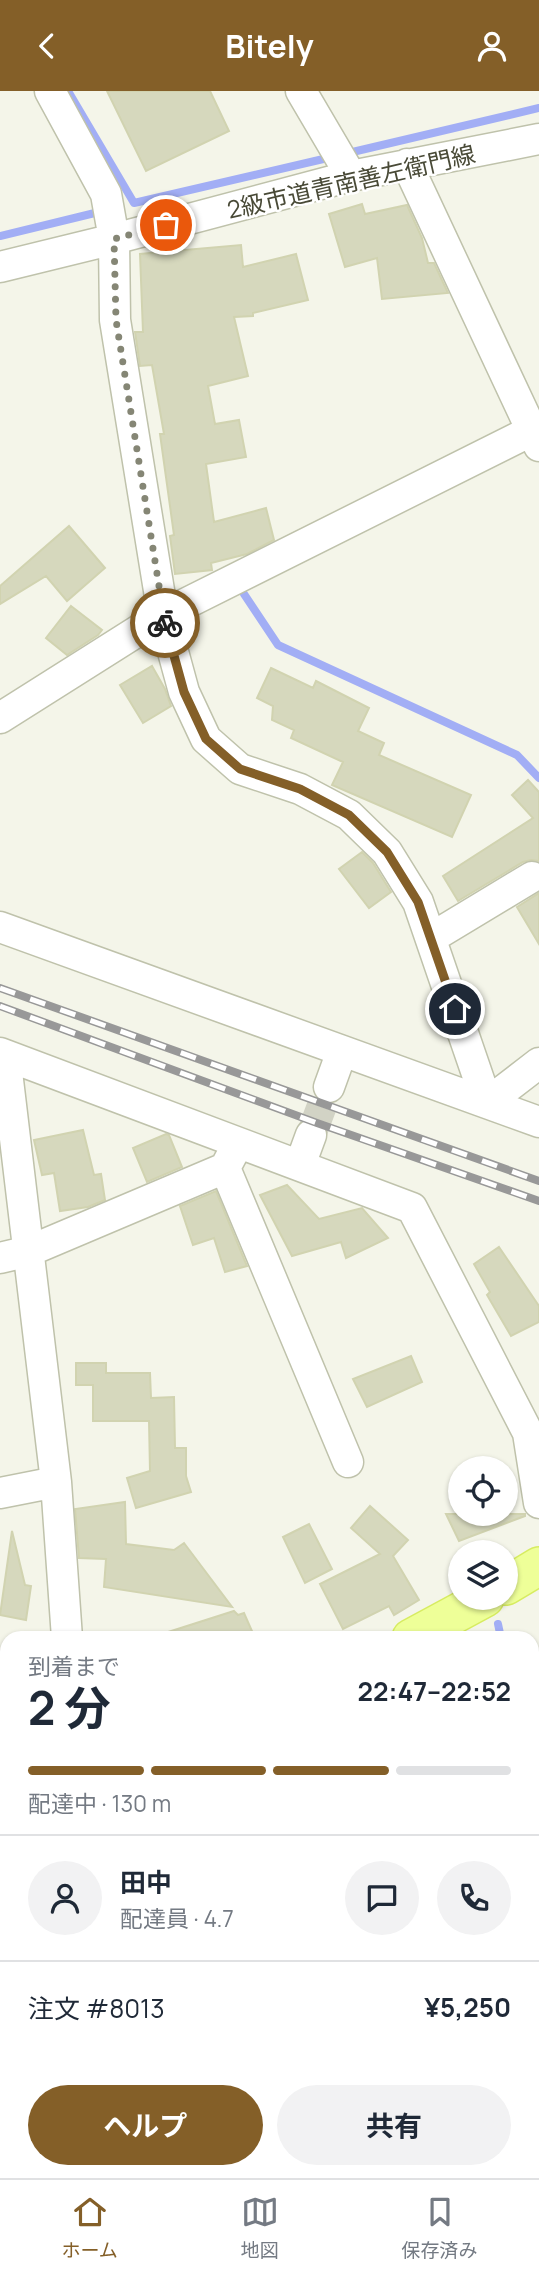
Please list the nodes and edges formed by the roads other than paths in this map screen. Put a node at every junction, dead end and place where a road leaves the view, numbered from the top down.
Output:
1 (50, 91) edge
2 (301, 91) edge
3 (539, 139) edge
4 (407, 165) junction
5 (351, 176) junction
6 (114, 239) junction
7 (0, 267) edge
8 (536, 435) edge
9 (163, 615) junction
10 (0, 718) edge
11 (532, 877) dead end
12 (0, 927) edge
13 (431, 938) junction
14 (342, 1051) junction
15 (2, 1054) edge
16 (539, 1063) edge
17 (329, 1087) tunnel mouth
18 (487, 1103) junction
19 (539, 1122) edge
20 (311, 1135) tunnel mouth
21 (238, 1142) junction
22 (300, 1165) junction
23 (225, 1168) junction
24 (29, 1251) junction
25 (0, 1258) edge
26 (348, 1462) dead end
27 (56, 1482) junction
28 (0, 1493) edge
29 (539, 1503) edge
30 (539, 1566) edge
31 (518, 1579) edge
32 (463, 1610) edge
33 (66, 1631) edge
34 (424, 1631) edge

1 - 6 street
2 - 5 street
3 - 4 street, 2級市道青南善左衛門線
4 - 5 street, 2級市道青南善左衛門線
4 - 8 street
5 - 6 street, 2級市道青南善左衛門線
6 - 7 street, 2級市道青南善左衛門線
6 - 9 street
8 - 9 street
9 - 10 street
9 - 13 street
11 - 13 street
12 - 14 street
13 - 18 street
14 - 17 street
14 - 18 street
15 - 21 street
15 - 24 street
16 - 18 street
18 - 19 street
20 - 22 street
21 - 22 street
21 - 23 street
22 - 29 street
23 - 24 street
23 - 26 street
24 - 25 street
24 - 27 street
27 - 28 street
27 - 33 street
30 - 31 main road
32 - 34 main road

